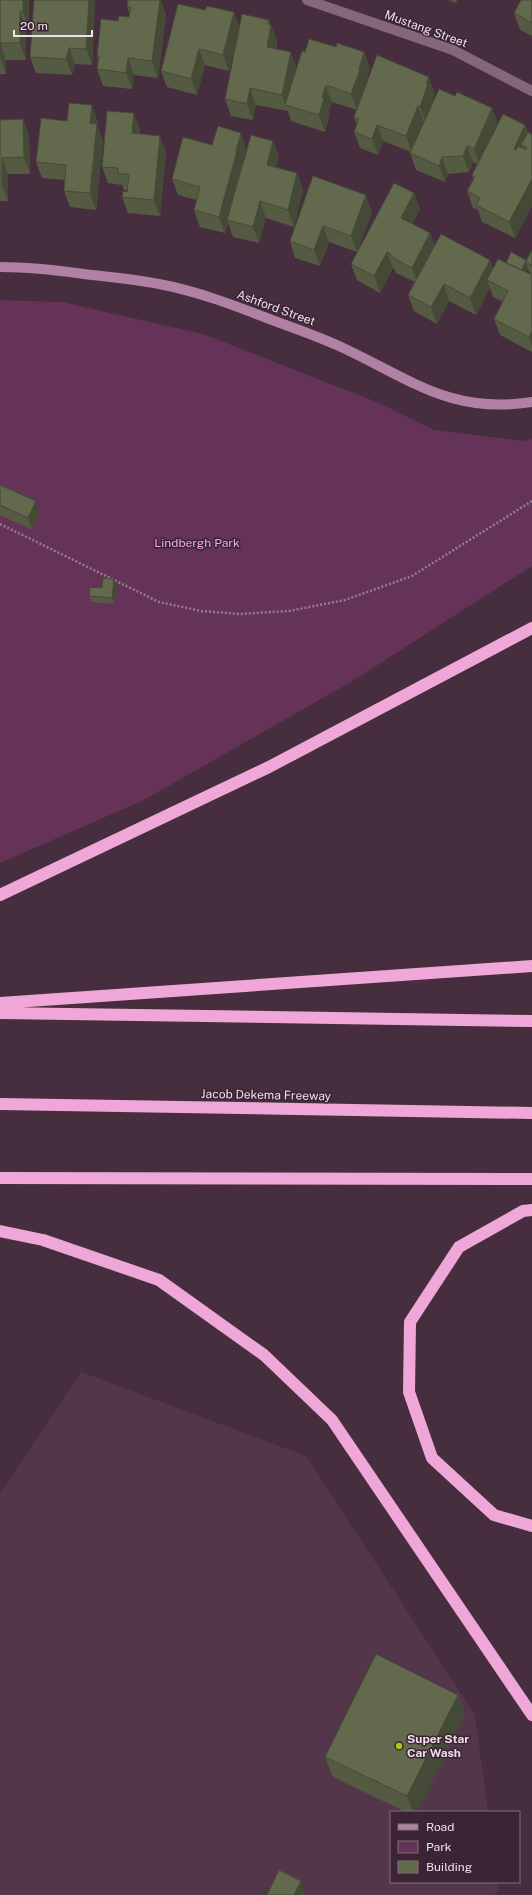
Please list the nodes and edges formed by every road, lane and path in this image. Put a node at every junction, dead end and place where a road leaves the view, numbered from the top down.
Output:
1 (307, 0) edge
2 (532, 91) edge
3 (0, 267) edge
4 (532, 402) edge
5 (532, 501) edge
6 (0, 524) edge
7 (532, 628) edge
8 (0, 894) edge
9 (532, 966) edge
10 (0, 1003) edge
11 (0, 1013) edge
12 (532, 1021) edge
13 (0, 1104) edge
14 (532, 1113) edge
15 (0, 1178) edge
16 (532, 1179) edge
17 (532, 1210) edge
18 (0, 1231) edge
19 (532, 1526) edge
20 (532, 1715) edge

1 - 2 street, Mustang Street
3 - 4 street, Ashford Street
5 - 6 path
7 - 8 highway
9 - 10 highway
11 - 12 highway
13 - 14 highway, Jacob Dekema Freeway
15 - 16 highway
17 - 19 highway
18 - 20 highway

